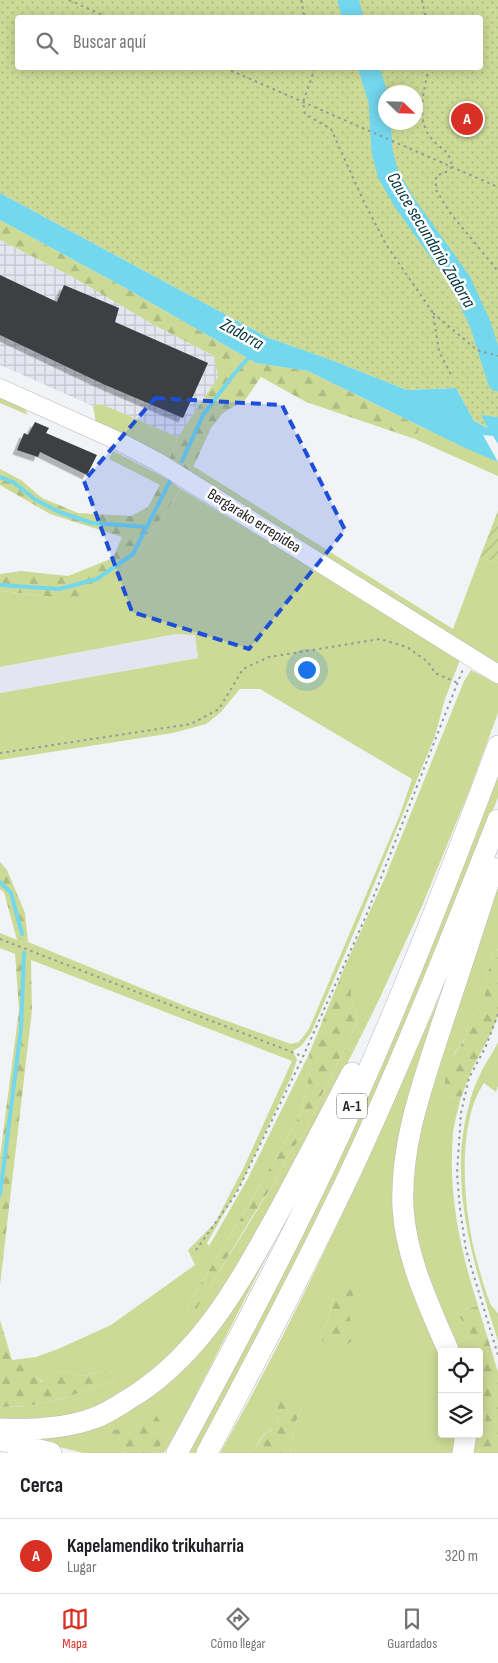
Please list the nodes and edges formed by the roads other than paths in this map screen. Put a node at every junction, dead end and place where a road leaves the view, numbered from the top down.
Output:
1 (0, 388) edge
2 (498, 674) edge
3 (498, 746) edge
4 (498, 820) edge
5 (498, 853) edge
6 (431, 919) junction
7 (446, 1348) edge
8 (0, 1429) edge
9 (466, 1438) edge
10 (0, 1440) edge
11 (51, 1453) edge
12 (177, 1453) edge
13 (207, 1453) edge
14 (464, 1453) edge

1 - 2 street, Bergarako errepidea
3 - 6 highway, A-1
4 - 13 highway, A-1
5 - 7 highway
6 - 8 highway
6 - 12 highway, A-1
9 - 14 highway
10 - 11 highway

